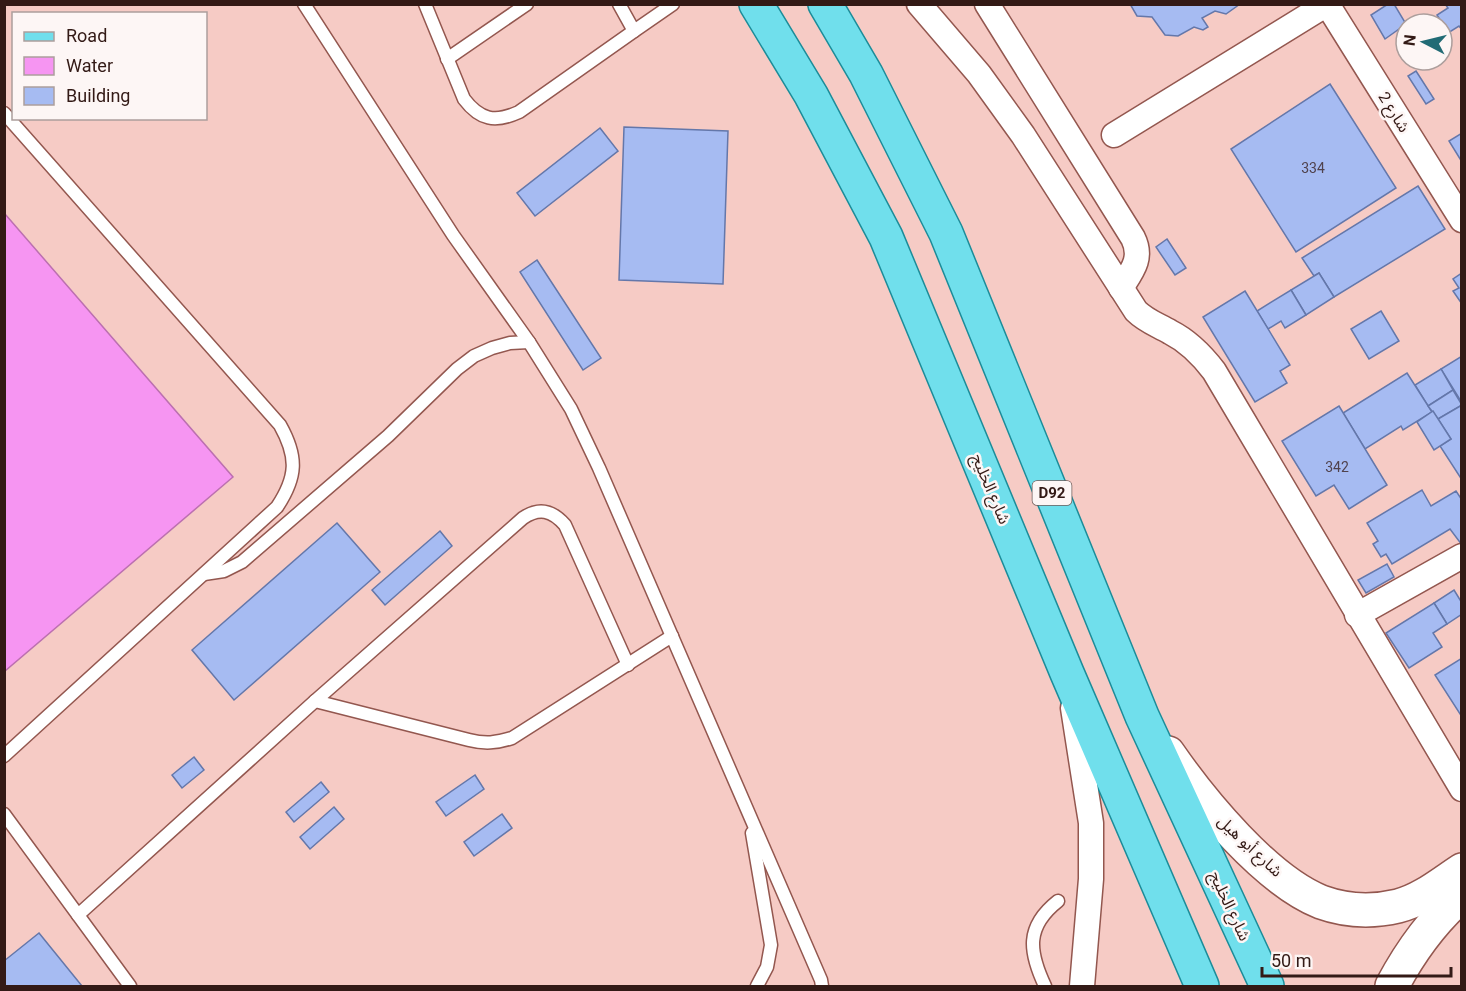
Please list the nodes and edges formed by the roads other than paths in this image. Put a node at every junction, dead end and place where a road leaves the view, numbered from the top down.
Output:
1 (304, 4) edge
2 (425, 4) edge
3 (527, 4) edge
4 (619, 4) edge
5 (673, 4) edge
6 (756, 4) edge
7 (825, 4) edge
8 (919, 4) edge
9 (987, 4) edge
10 (1327, 5) edge
11 (634, 31) junction
12 (447, 59) junction
13 (4, 113) edge
14 (1056, 114) junction
15 (1023, 135) junction
16 (1114, 135) dead end
17 (1461, 220) edge
18 (1121, 288) junction
19 (529, 342) junction
20 (1461, 556) edge
21 (204, 574) junction
22 (1357, 615) junction
23 (672, 636) junction
24 (628, 665) junction
25 (1067, 674) junction
26 (315, 701) junction
27 (1142, 716) junction
28 (4, 756) edge
29 (1461, 789) edge
30 (748, 811) junction
31 (4, 814) edge
32 (1461, 870) edge
33 (1461, 895) edge
34 (1058, 901) dead end
35 (78, 915) junction
36 (130, 987) edge
37 (757, 987) edge
38 (822, 987) edge
39 (1045, 987) edge
40 (1082, 987) edge
41 (1202, 987) edge
42 (1268, 987) edge
43 (1392, 987) edge

1 - 19 lane
2 - 12 lane
3 - 12 lane
4 - 11 lane
5 - 11 lane
6 - 25 main road, شارع الخليج
7 - 27 main road, شارع الخليج / D92
8 - 15 street
9 - 14 street
10 - 16 street
10 - 17 street, شارع 2
11 - 12 lane
13 - 21 lane
14 - 15 street
14 - 18 street
15 - 18 street
18 - 22 street
19 - 21 lane
19 - 23 lane
20 - 22 street
21 - 28 lane
22 - 29 street
23 - 24 lane
23 - 30 lane
24 - 26 lane
24 - 26 lane
25 - 40 street
25 - 41 main road, شارع الخليج
26 - 35 lane
27 - 32 main road, شارع أبو هيل
27 - 42 main road, شارع الخليج / D92
30 - 37 lane
30 - 38 lane
31 - 35 lane
33 - 43 main road
34 - 39 lane
35 - 36 lane

